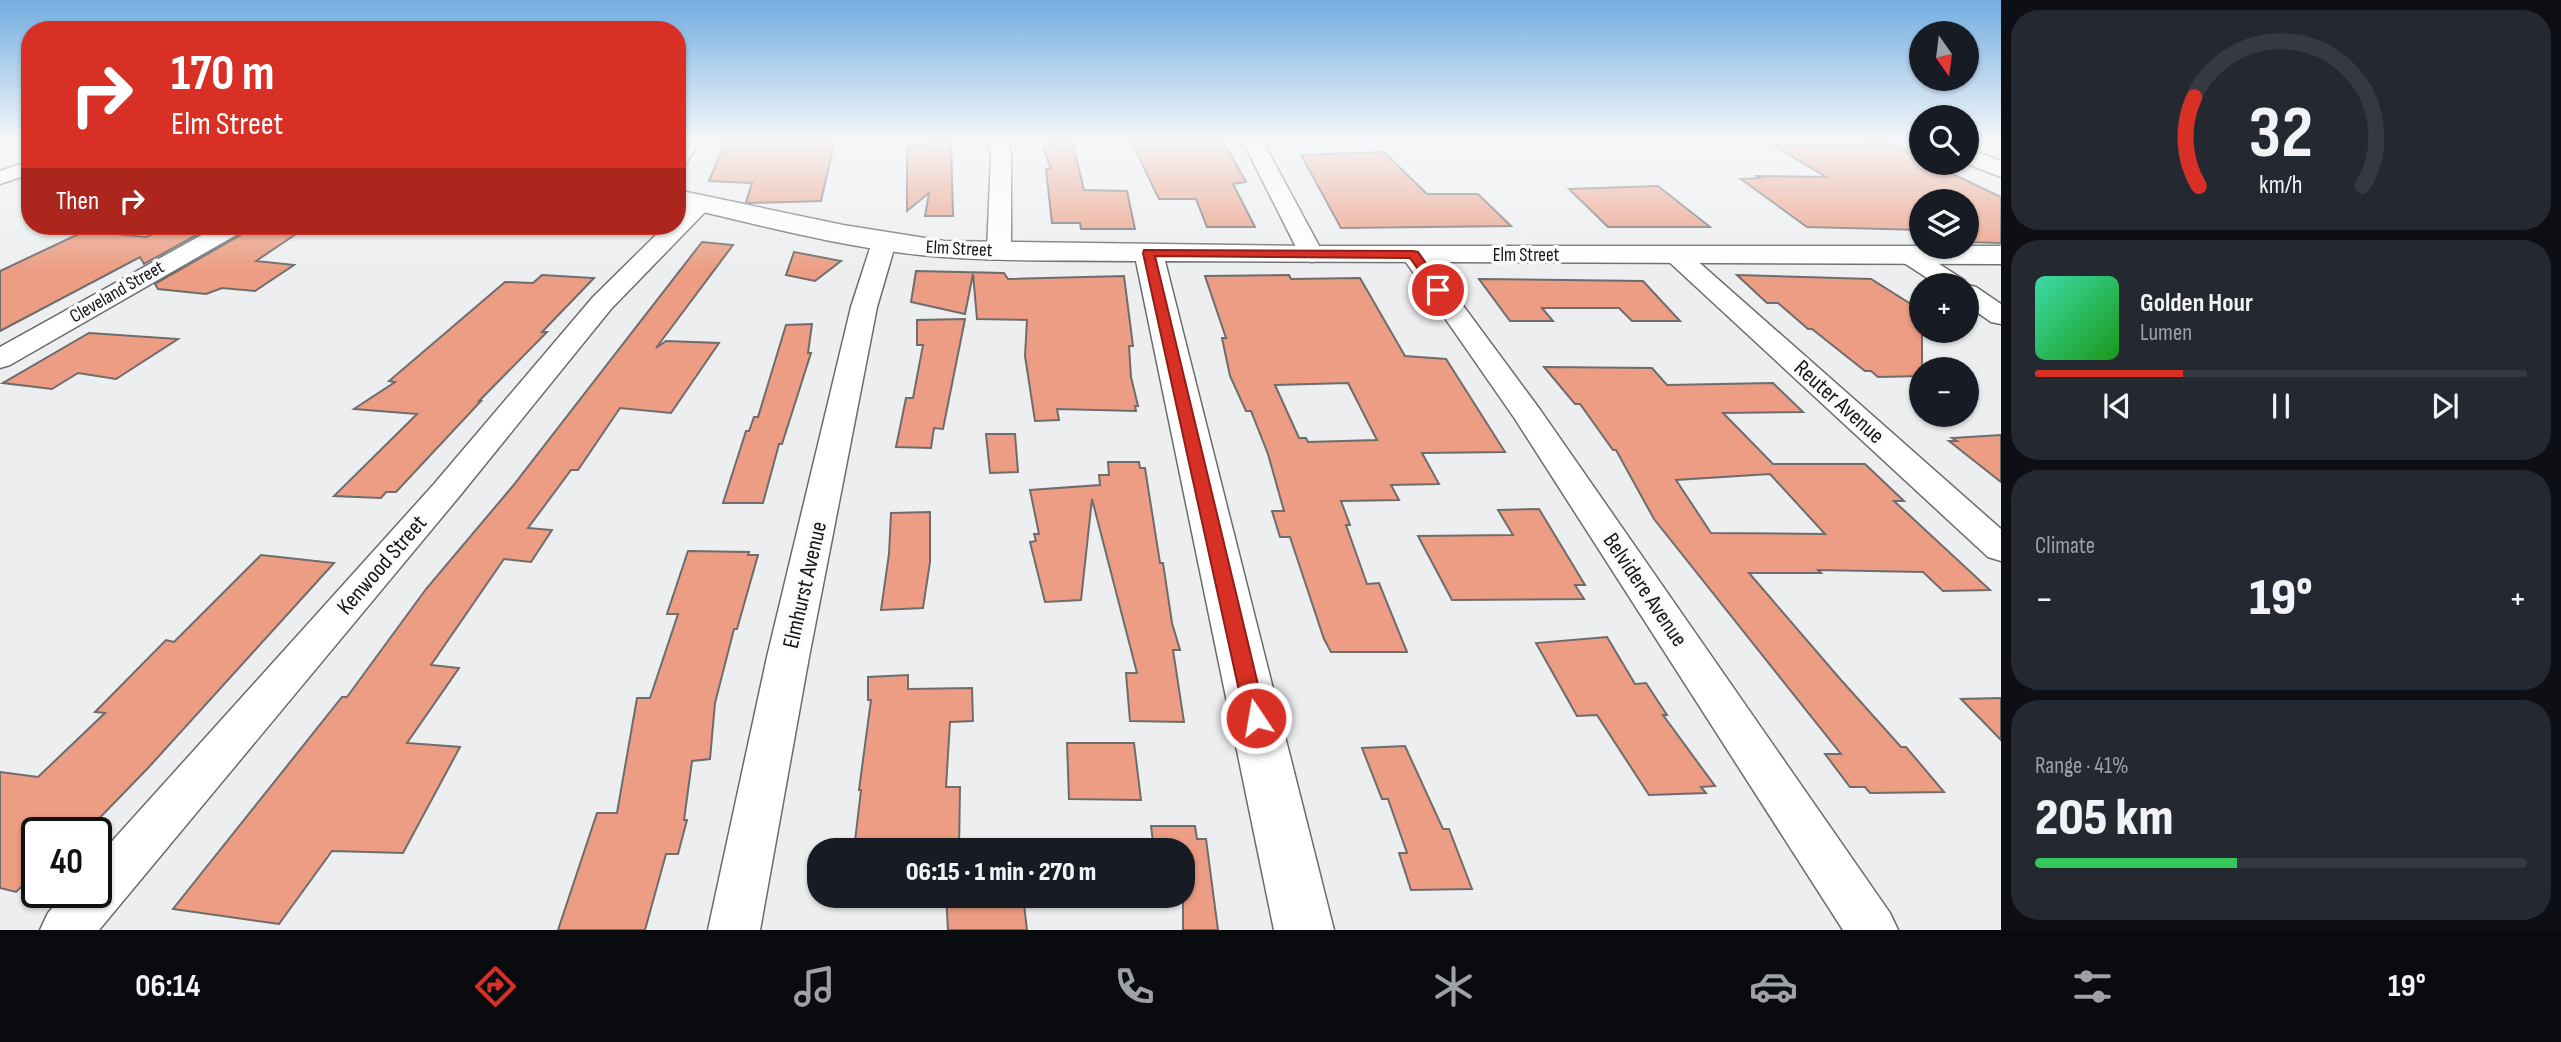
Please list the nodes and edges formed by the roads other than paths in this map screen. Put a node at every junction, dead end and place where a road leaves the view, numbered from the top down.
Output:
1 (1000, 183) edge
2 (1275, 183) edge
3 (689, 201) edge
4 (219, 235) edge
5 (660, 235) edge
6 (884, 242) junction
7 (999, 251) junction
8 (1149, 253) junction
9 (1312, 255) junction
10 (1413, 255) junction
11 (1676, 255) junction
12 (1979, 255) edge
13 (2001, 255) edge
14 (1909, 256) edge
15 (1915, 259) edge
16 (1936, 273) edge
17 (1979, 301) edge
18 (2001, 316) edge
19 (0, 359) edge
20 (2001, 549) edge
21 (66, 930) edge
22 (734, 930) edge
23 (1304, 930) edge
24 (1872, 930) edge

1 - 7 street
2 - 9 street
3 - 6 street, Elm Street
4 - 19 street, Cleveland Street
5 - 21 street, Kenwood Street
6 - 7 street, Elm Street
6 - 22 street, Elmhurst Avenue
7 - 8 street, Elm Street
8 - 9 street, Elm Street
8 - 23 street
9 - 10 street, Elm Street
10 - 11 street, Elm Street
10 - 24 street, Belvidere Avenue
11 - 14 street, Elm Street
11 - 20 street, Reuter Avenue
12 - 13 street, Elm Street
15 - 16 street
17 - 18 street

